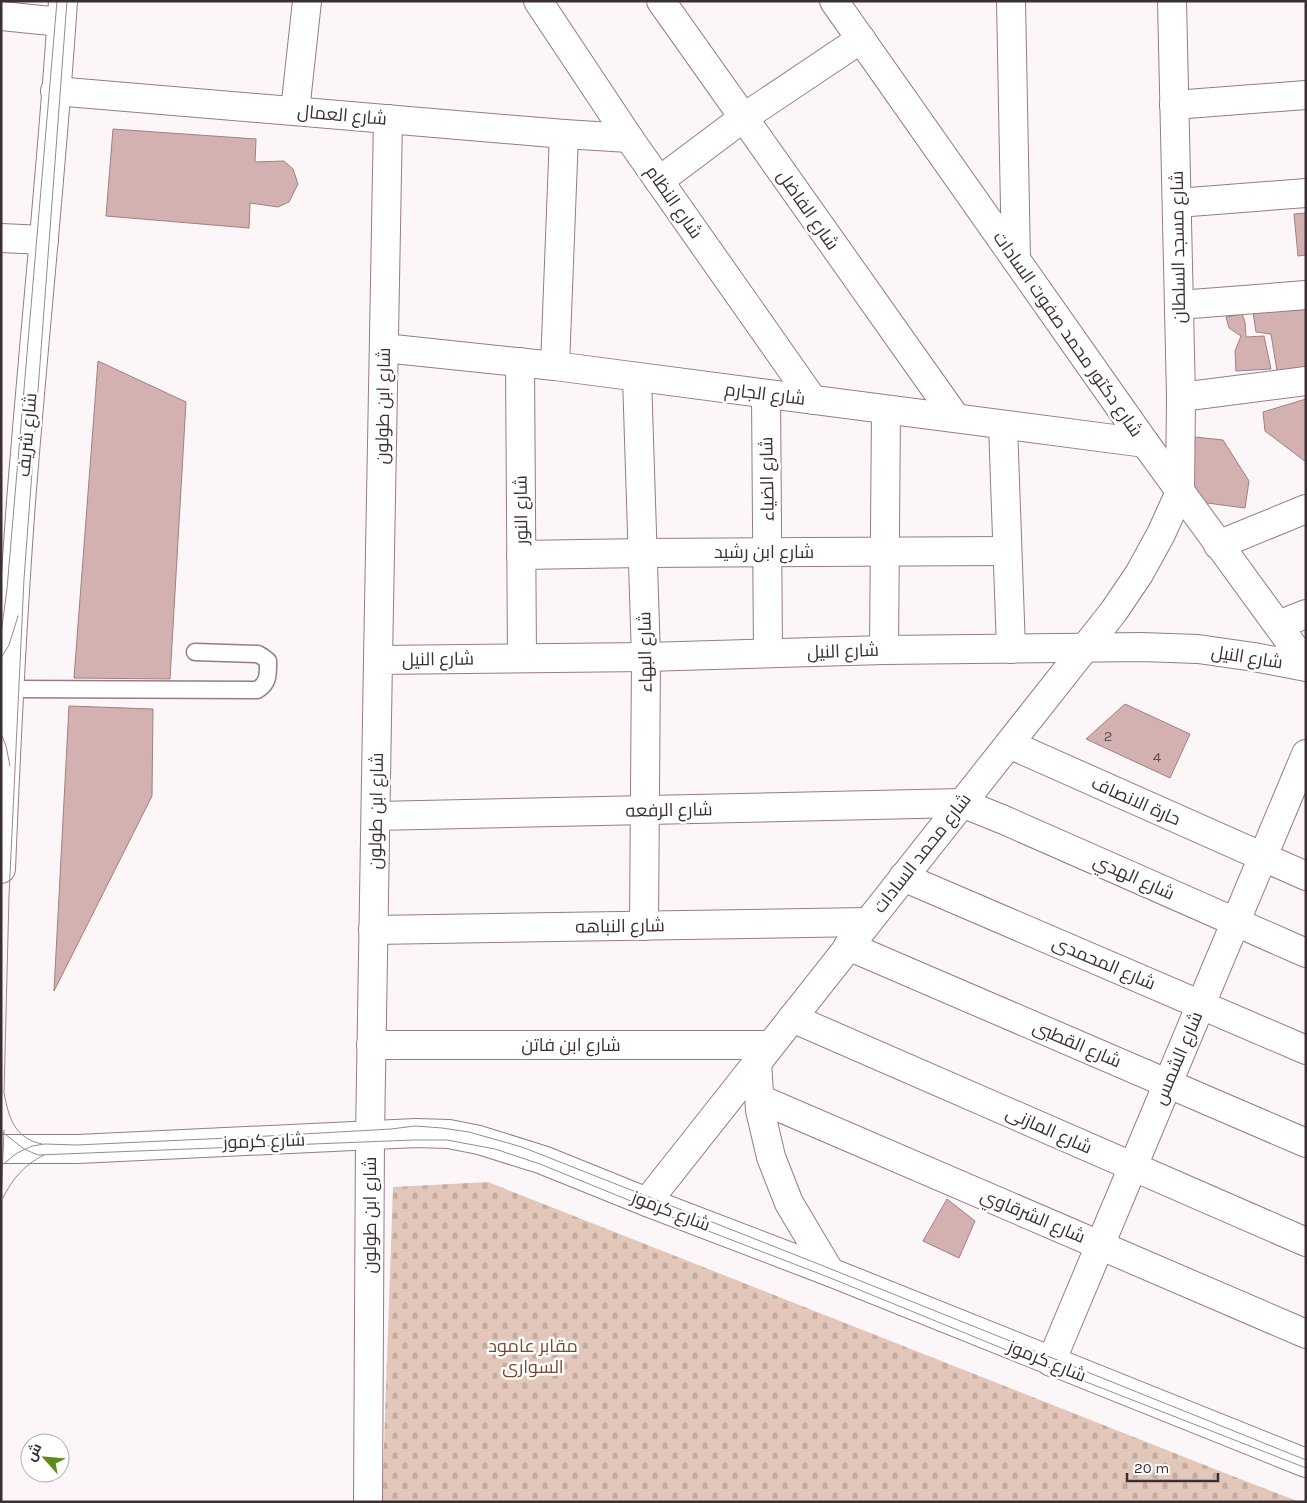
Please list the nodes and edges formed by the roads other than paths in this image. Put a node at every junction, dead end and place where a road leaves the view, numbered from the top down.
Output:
1 (307, 1) edge
2 (661, 1) edge
3 (1011, 1) edge
4 (1178, 1) edge
5 (532, 2) edge
6 (1172, 2) edge
7 (845, 6) edge
8 (62, 11) edge
9 (1, 16) edge
10 (861, 39) junction
11 (55, 91) junction
12 (1306, 95) edge
13 (1174, 106) junction
14 (295, 111) junction
15 (743, 118) junction
16 (388, 119) junction
17 (564, 134) junction
18 (629, 138) junction
19 (659, 181) junction
20 (1306, 193) edge
21 (1177, 203) junction
22 (1, 238) edge
23 (44, 240) junction
24 (1016, 260) junction
25 (1306, 295) edge
26 (1179, 305) junction
27 (384, 348) junction
28 (520, 362) junction
29 (555, 366) junction
30 (637, 377) junction
31 (1306, 381) edge
32 (766, 394) junction
33 (1181, 397) junction
34 (813, 400) junction
35 (886, 410) junction
36 (956, 418) junction
37 (1003, 425) junction
38 (1145, 443) junction
39 (1180, 492) junction
40 (1306, 509) edge
41 (1218, 545) junction
42 (1008, 551) junction
43 (768, 552) junction
44 (885, 552) junction
45 (643, 553) junction
46 (521, 555) junction
47 (1306, 614) edge
48 (1278, 625) junction
49 (1085, 648) junction
50 (1011, 649) junction
51 (884, 650) junction
52 (195, 652) dead end
53 (768, 654) junction
54 (646, 657) junction
55 (522, 658) junction
56 (378, 660) junction
57 (1306, 665) edge
58 (5, 689) edge
59 (1009, 744) junction
60 (1306, 754) edge
61 (962, 803) junction
62 (646, 810) junction
63 (376, 816) junction
64 (1263, 857) junction
65 (1, 869) edge
66 (1306, 876) edge
67 (903, 877) junction
68 (867, 922) junction
69 (1235, 922) junction
70 (644, 926) junction
71 (373, 930) junction
72 (848, 946) junction
73 (1306, 953) edge
74 (1201, 1005) junction
75 (792, 1018) junction
76 (371, 1045) junction
77 (1306, 1050) edge
78 (764, 1053) junction
79 (1168, 1084) junction
80 (760, 1099) junction
81 (370, 1136) junction
82 (1306, 1143) edge
83 (1, 1149) edge
84 (1133, 1166) junction
85 (646, 1202) junction
86 (1306, 1242) edge
87 (1100, 1246) junction
88 (830, 1272) junction
89 (1306, 1334) edge
90 (1051, 1362) junction
91 (1306, 1463) edge
92 (368, 1502) edge

1 - 14 street
2 - 15 street, شارع الفاضل
3 - 24 street
4 - 6 street
5 - 18 street, شارع النظام
6 - 13 street, شارع مسجد السلطان
7 - 10 street, شارع دكتور محمد صفوت السادات
8 - 9 street
8 - 11 street, شارع شريف
10 - 15 street
10 - 24 street, شارع دكتور محمد صفوت السادات
11 - 14 street, شارع العمال
11 - 23 street, شارع شريف
12 - 13 street
13 - 21 street, شارع مسجد السلطان
14 - 16 street, شارع العمال
15 - 19 street
15 - 36 street, شارع الفاضل
16 - 17 street, شارع العمال
16 - 27 street, شارع ابن طولون
17 - 18 street, شارع العمال
17 - 29 street
18 - 19 street, شارع النظام
19 - 34 street, شارع النظام
20 - 21 street
21 - 26 street, شارع مسجد السلطان
22 - 23 street
23 - 58 street, شارع شريف
24 - 38 street, شارع دكتور محمد صفوت السادات
25 - 26 street
26 - 33 street, شارع مسجد السلطان
27 - 28 street, شارع الجارم
27 - 56 street, شارع ابن طولون
28 - 29 street, شارع الجارم
28 - 46 street, شارع النور
29 - 30 street, شارع الجارم
30 - 32 street, شارع الجارم
30 - 45 street, شارع البهاء
31 - 33 street
32 - 34 street, شارع الجارم
32 - 43 street, شارع الضياء
33 - 39 street, شارع مسجد السلطان
34 - 35 street, شارع الجارم
35 - 36 street, شارع الجارم
35 - 44 street
36 - 37 street, شارع الجارم
37 - 38 street, شارع الجارم
37 - 42 street
38 - 39 street, شارع دكتور محمد صفوت السادات
39 - 41 street, شارع دكتور محمد صفوت السادات
39 - 49 street, شارع محمد السادات
40 - 41 street
41 - 48 street, شارع دكتور محمد صفوت السادات
42 - 44 street, شارع ابن رشيد
42 - 50 street
43 - 44 street, شارع ابن رشيد
43 - 45 street, شارع ابن رشيد
43 - 53 street, شارع الضياء
44 - 51 street
45 - 46 street, شارع ابن رشيد
45 - 54 street, شارع البهاء
46 - 55 street, شارع النور
47 - 48 street
48 - 57 street, شارع دكتور محمد صفوت السادات
49 - 50 street, شارع النيل
49 - 57 street, شارع النيل
49 - 59 street, شارع محمد السادات
50 - 51 street, شارع النيل
51 - 53 street, شارع النيل
52 - 58 lane
53 - 54 street, شارع النيل
54 - 55 street, شارع النيل
54 - 62 street, شارع البهاء
55 - 56 street, شارع النيل
56 - 63 street, شارع ابن طولون
58 - 65 street, شارع شريف
59 - 61 street, شارع محمد السادات
59 - 64 street, حارة الانصاف
60 - 64 street, شارع الشمس
61 - 62 street, شارع الرفعه
61 - 67 street, شارع محمد السادات
61 - 69 street, شارع الهدي
62 - 63 street, شارع الرفعه
62 - 70 street, شارع البهاء
63 - 71 street, شارع ابن طولون
64 - 66 street, حارة الانصاف
64 - 69 street, شارع الشمس
67 - 68 street, شارع محمد السادات
67 - 74 street, شارع المحمدى
68 - 70 street, شارع النباهه
68 - 72 street, شارع محمد السادات
69 - 73 street, شارع الهدي
69 - 74 street, شارع الشمس
70 - 71 street, شارع النباهه
71 - 76 street, شارع ابن طولون
72 - 75 street, شارع محمد السادات
72 - 79 street, شارع القطبى
74 - 77 street, شارع المحمدى
74 - 79 street, شارع الشمس
75 - 78 street, شارع محمد السادات
75 - 84 street, شارع المازنى
76 - 78 street, شارع ابن فاتن
76 - 81 street, شارع ابن طولون
78 - 80 street
78 - 85 street, شارع محمد السادات
79 - 82 street, شارع القطبى
79 - 84 street, شارع الشمس
80 - 87 street, شارع الشرقاوي
80 - 88 street
81 - 83 street, شارع كرموز
81 - 85 street, شارع كرموز
81 - 92 street, شارع ابن طولون
84 - 86 street, شارع المازنى
84 - 87 street, شارع الشمس
85 - 88 street, شارع كرموز
87 - 89 street, شارع الشرقاوي
87 - 90 street, شارع الشمس
88 - 90 street, شارع كرموز
90 - 91 street, شارع كرموز

